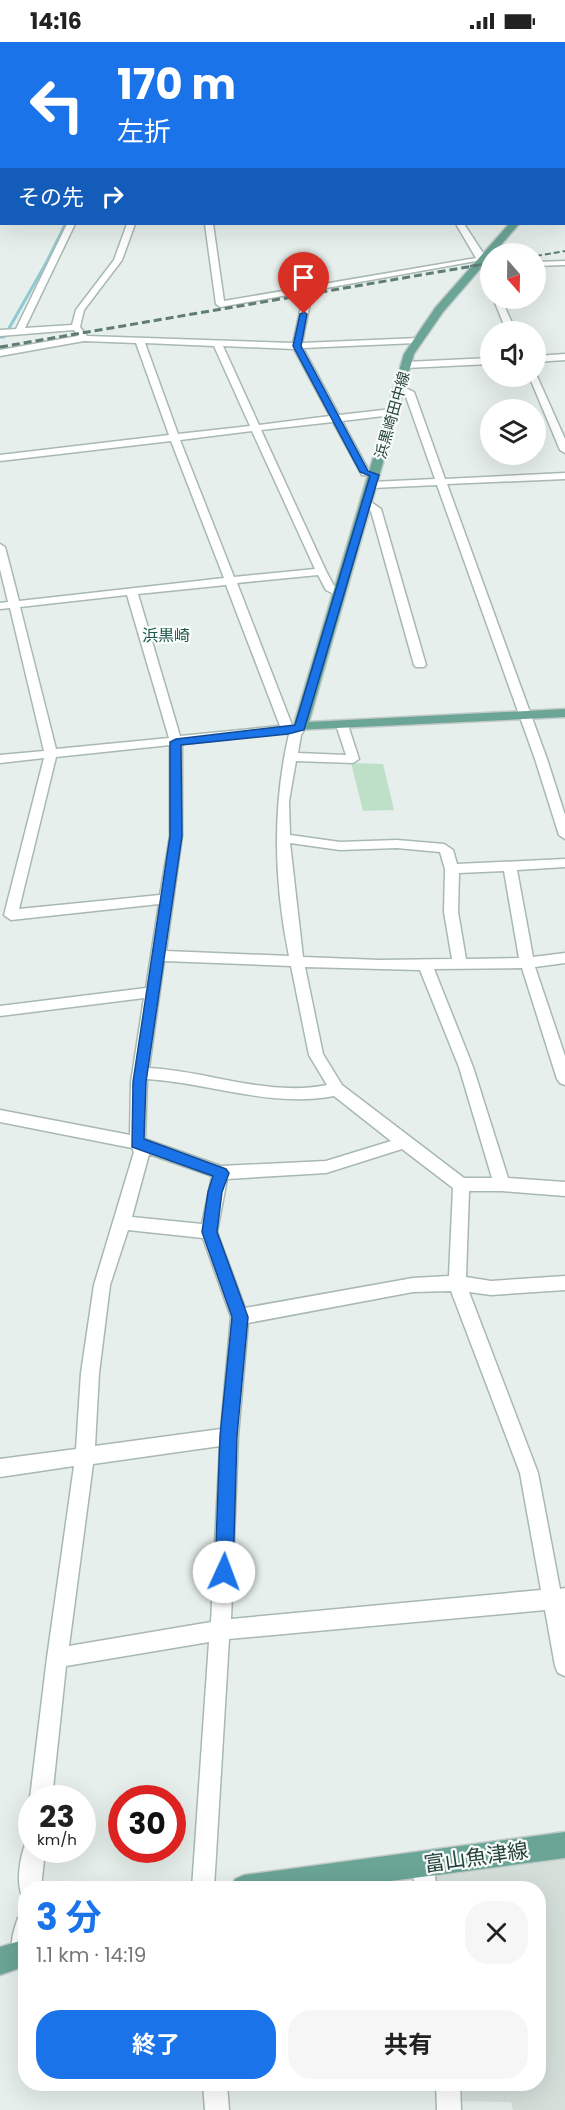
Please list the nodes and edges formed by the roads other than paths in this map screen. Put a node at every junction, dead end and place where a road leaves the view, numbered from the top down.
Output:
1 (71, 225) edge
2 (131, 225) edge
3 (209, 225) edge
4 (461, 225) edge
5 (513, 225) edge
6 (497, 243) edge
7 (480, 257) edge
8 (480, 260) edge
9 (480, 263) edge
10 (565, 263) edge
11 (546, 264) edge
12 (480, 269) edge
13 (475, 270) junction
14 (307, 298) dead end
15 (76, 327) junction
16 (19, 331) junction
17 (0, 333) edge
18 (84, 338) junction
19 (416, 340) junction
20 (140, 341) junction
21 (217, 343) junction
22 (297, 346) junction
23 (0, 353) edge
24 (565, 357) edge
25 (546, 358) edge
26 (480, 361) edge
27 (406, 365) junction
28 (538, 387) edge
29 (399, 388) junction
30 (392, 412) junction
31 (337, 419) junction
32 (255, 428) junction
33 (176, 437) junction
34 (565, 450) edge
35 (0, 458) edge
36 (565, 476) edge
37 (374, 480) junction
38 (441, 482) junction
39 (367, 504) junction
40 (0, 547) edge
41 (321, 571) junction
42 (231, 581) junction
43 (132, 594) junction
44 (340, 594) junction
45 (14, 605) junction
46 (0, 606) edge
47 (420, 666) dead end
48 (565, 713) edge
49 (525, 715) junction
50 (342, 725) junction
51 (294, 729) junction
52 (176, 742) junction
53 (51, 754) junction
54 (292, 757) junction
55 (0, 759) edge
56 (565, 835) edge
57 (283, 838) junction
58 (565, 863) edge
59 (510, 867) junction
60 (452, 869) junction
61 (166, 899) junction
62 (6, 918) edge
63 (157, 956) junction
64 (565, 958) edge
65 (297, 962) junction
66 (527, 963) junction
67 (425, 964) junction
68 (460, 964) junction
69 (153, 992) junction
70 (0, 1011) edge
71 (141, 1073) junction
72 (565, 1079) edge
73 (337, 1089) junction
74 (0, 1116) edge
75 (137, 1143) junction
76 (403, 1143) junction
77 (221, 1173) junction
78 (502, 1184) junction
79 (461, 1185) junction
80 (565, 1189) edge
81 (122, 1223) junction
82 (209, 1232) junction
83 (457, 1283) junction
84 (565, 1283) edge
85 (240, 1317) junction
86 (229, 1436) junction
87 (85, 1455) junction
88 (0, 1468) edge
89 (558, 1598) edge
90 (220, 1630) junction
91 (57, 1658) junction
92 (565, 1666) edge
93 (42, 1785) edge
94 (565, 1845) edge
95 (33, 1863) edge
96 (425, 1876) edge
97 (31, 1881) edge
98 (203, 1881) edge
99 (350, 1881) edge
100 (216, 2091) edge
101 (448, 2091) edge
102 (217, 2110) edge
103 (449, 2110) edge

1 - 16 street
2 - 15 street
3 - 8 street
4 - 7 street
5 - 6 main road, 浜黒崎田中線
9 - 13 main road, 浜黒崎田中線
10 - 11 street
12 - 13 street
13 - 19 main road, 浜黒崎田中線
14 - 22 street
15 - 16 street
15 - 18 street
16 - 17 street
18 - 20 street
18 - 23 street
19 - 22 street
19 - 27 main road, 浜黒崎田中線
20 - 21 street
20 - 33 street
21 - 22 street
21 - 32 street
22 - 31 street
24 - 25 street
26 - 27 street
27 - 29 main road, 浜黒崎田中線
28 - 34 street
29 - 30 main road, 浜黒崎田中線
29 - 38 street
30 - 31 street
30 - 37 main road, 浜黒崎田中線
31 - 32 street
31 - 37 street
32 - 33 street
32 - 41 street
33 - 35 street
33 - 42 street
36 - 38 street
37 - 38 street
37 - 39 main road, 浜黒崎田中線
38 - 49 street
39 - 44 main road, 浜黒崎田中線
39 - 47 street
40 - 45 street
41 - 42 street
41 - 44 street
42 - 43 street
42 - 51 street
43 - 45 street
43 - 52 street
44 - 51 main road, 浜黒崎田中線
45 - 46 street
45 - 53 street
48 - 49 main road
49 - 50 main road
49 - 56 street
50 - 51 main road
50 - 54 street
51 - 52 street
51 - 54 street
52 - 53 street
52 - 61 street
53 - 55 street
53 - 62 street
54 - 57 street
57 - 60 street
57 - 65 street
58 - 59 street
59 - 60 street
59 - 66 street
60 - 68 street
61 - 62 street
61 - 63 street
63 - 65 street
63 - 69 street
64 - 66 street
65 - 67 street
65 - 73 street
66 - 68 street
66 - 72 street
67 - 68 street
67 - 78 street
69 - 70 street
69 - 71 street
71 - 73 street
71 - 75 street
73 - 76 street
74 - 75 street
75 - 77 street
75 - 81 street
76 - 77 street
76 - 79 street
77 - 82 street
78 - 79 street
78 - 80 street
79 - 83 street
81 - 82 street
81 - 87 street
82 - 85 street
83 - 84 street
83 - 85 street
83 - 89 street
85 - 86 street
86 - 87 street
86 - 90 street
87 - 88 street
87 - 91 street
89 - 90 street
89 - 92 street
90 - 91 street
90 - 98 street
91 - 93 street
94 - 96 main road, 富山魚津線
95 - 97 street
96 - 99 main road, 富山魚津線
100 - 102 street
101 - 103 street

